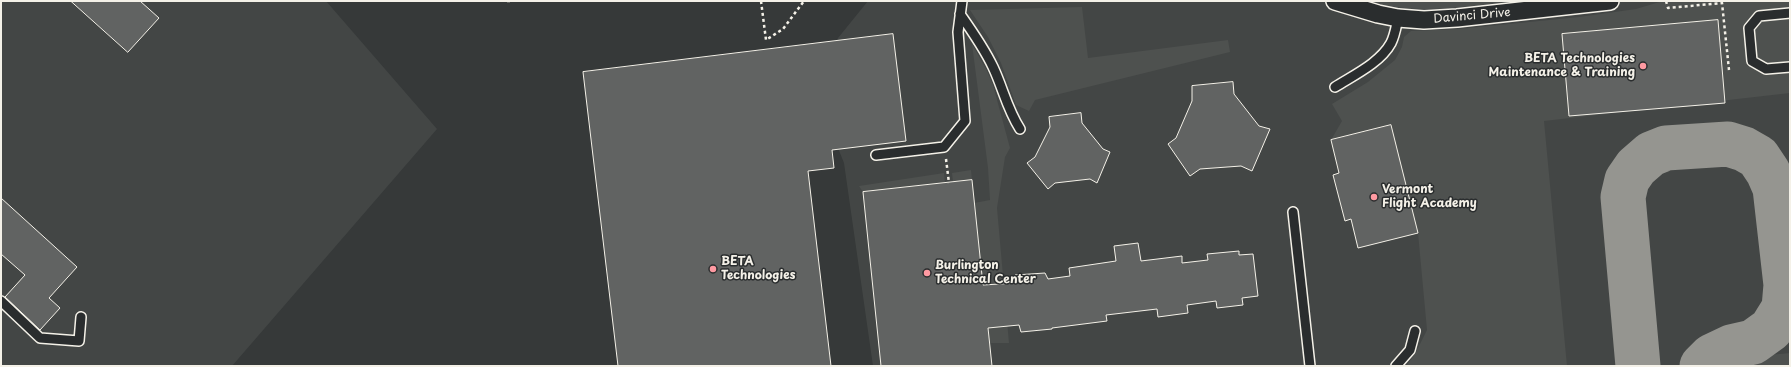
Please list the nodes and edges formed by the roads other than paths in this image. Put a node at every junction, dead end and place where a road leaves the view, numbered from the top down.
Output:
1 (962, 1) edge
2 (1335, 1) edge
3 (1610, 1) edge
4 (1790, 13) edge
5 (960, 14) junction
6 (1398, 18) junction
7 (1790, 67) edge
8 (1335, 87) dead end
9 (1020, 129) dead end
10 (876, 155) dead end
11 (1293, 212) dead end
12 (1, 301) edge
13 (80, 317) dead end
14 (1414, 331) dead end
15 (1310, 366) edge
16 (1396, 366) edge

1 - 5 lane
2 - 6 street, Davinci Drive
3 - 6 street, Davinci Drive
4 - 7 lane
5 - 9 lane
5 - 10 lane
6 - 8 lane
11 - 15 lane
12 - 13 lane
14 - 16 lane

